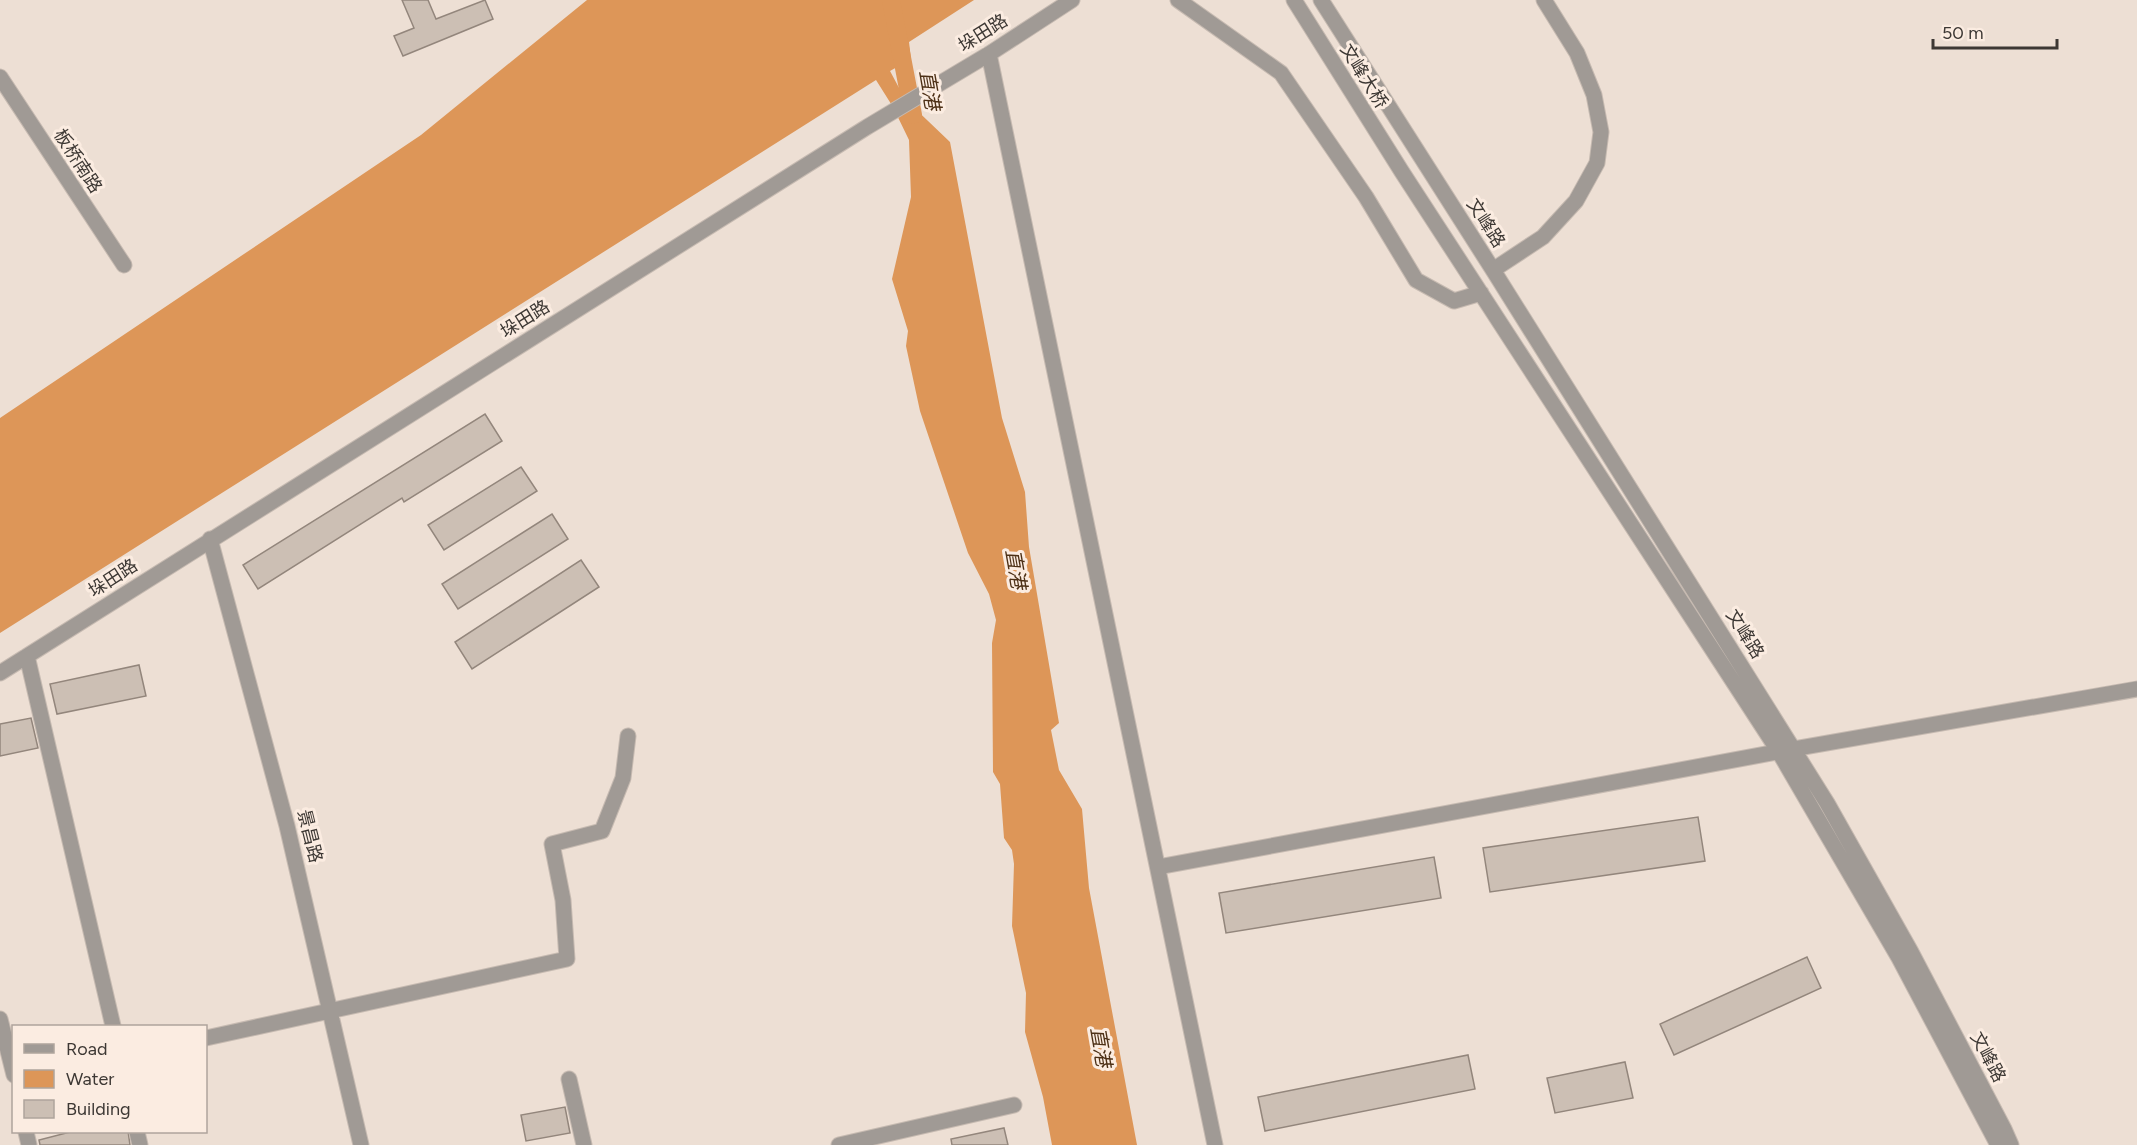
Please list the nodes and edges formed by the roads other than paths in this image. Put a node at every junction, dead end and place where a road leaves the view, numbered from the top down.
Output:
1 (1072, 0) edge
2 (1178, 0) edge
3 (1294, 0) edge
4 (1321, 0) edge
5 (1544, 0) edge
6 (989, 54) junction
7 (0, 77) edge
8 (1421, 159) joint
9 (1402, 172) joint
10 (124, 266) dead end
11 (1493, 270) junction
12 (1481, 293) junction
13 (210, 539) junction
14 (27, 656) junction
15 (0, 673) edge
16 (2137, 689) edge
17 (628, 736) dead end
18 (1786, 751) junction
19 (1158, 867) junction
20 (330, 1010) junction
21 (0, 1018) edge
22 (113, 1025) edge
23 (207, 1038) edge
24 (12, 1067) edge
25 (569, 1079) dead end
26 (1014, 1105) dead end
27 (361, 1145) edge
28 (584, 1145) edge
29 (839, 1145) edge
30 (1215, 1145) edge
31 (1998, 1145) edge
32 (2011, 1145) edge

1 - 6 street, 垛田路
2 - 12 street
3 - 9 street, 文峰大桥
4 - 8 street, 文峰大桥
5 - 11 street
6 - 13 street, 垛田路
6 - 19 street
7 - 10 street, 板桥南路
8 - 11 street, 文峰路
9 - 12 street, 文峰路
11 - 18 street, 文峰路
12 - 18 street, 文峰路
13 - 14 street, 垛田路
13 - 20 street, 景昌路
14 - 15 street, 垛田路
14 - 22 street
16 - 18 street
17 - 20 street
18 - 19 street
18 - 31 street, 文峰路
18 - 32 street, 文峰路
19 - 30 street
20 - 23 street
20 - 27 street, 景昌路
21 - 24 street
25 - 28 street
26 - 29 street

